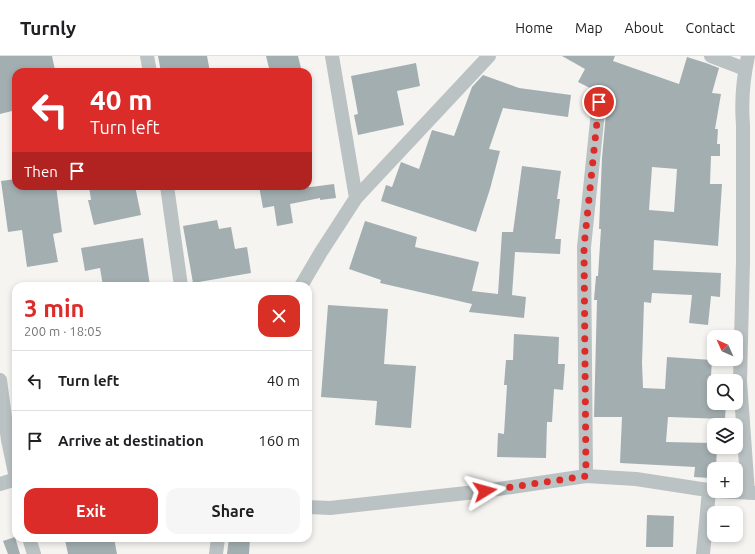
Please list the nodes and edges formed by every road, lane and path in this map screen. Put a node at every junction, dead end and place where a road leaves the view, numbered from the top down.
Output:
1 (147, 56) edge
2 (332, 56) edge
3 (489, 56) edge
4 (711, 56) edge
5 (747, 62) edge
6 (149, 68) edge
7 (599, 102) dead end
8 (168, 190) edge
9 (356, 198) junction
10 (179, 282) edge
11 (303, 282) edge
12 (0, 380) edge
13 (12, 459) edge
14 (586, 476) junction
15 (12, 480) edge
16 (0, 484) edge
17 (707, 490) edge
18 (752, 493) edge
19 (712, 498) edge
20 (312, 507) edge
21 (30, 542) edge
22 (218, 542) edge
23 (34, 554) edge
24 (216, 554) edge
25 (703, 554) edge

1 - 6 street
2 - 9 street
3 - 9 street
4 - 5 street
5 - 18 street
7 - 14 street
8 - 10 street
9 - 11 street
12 - 13 street
14 - 17 street
14 - 20 street
15 - 16 street
19 - 25 street
21 - 23 street
22 - 24 street

